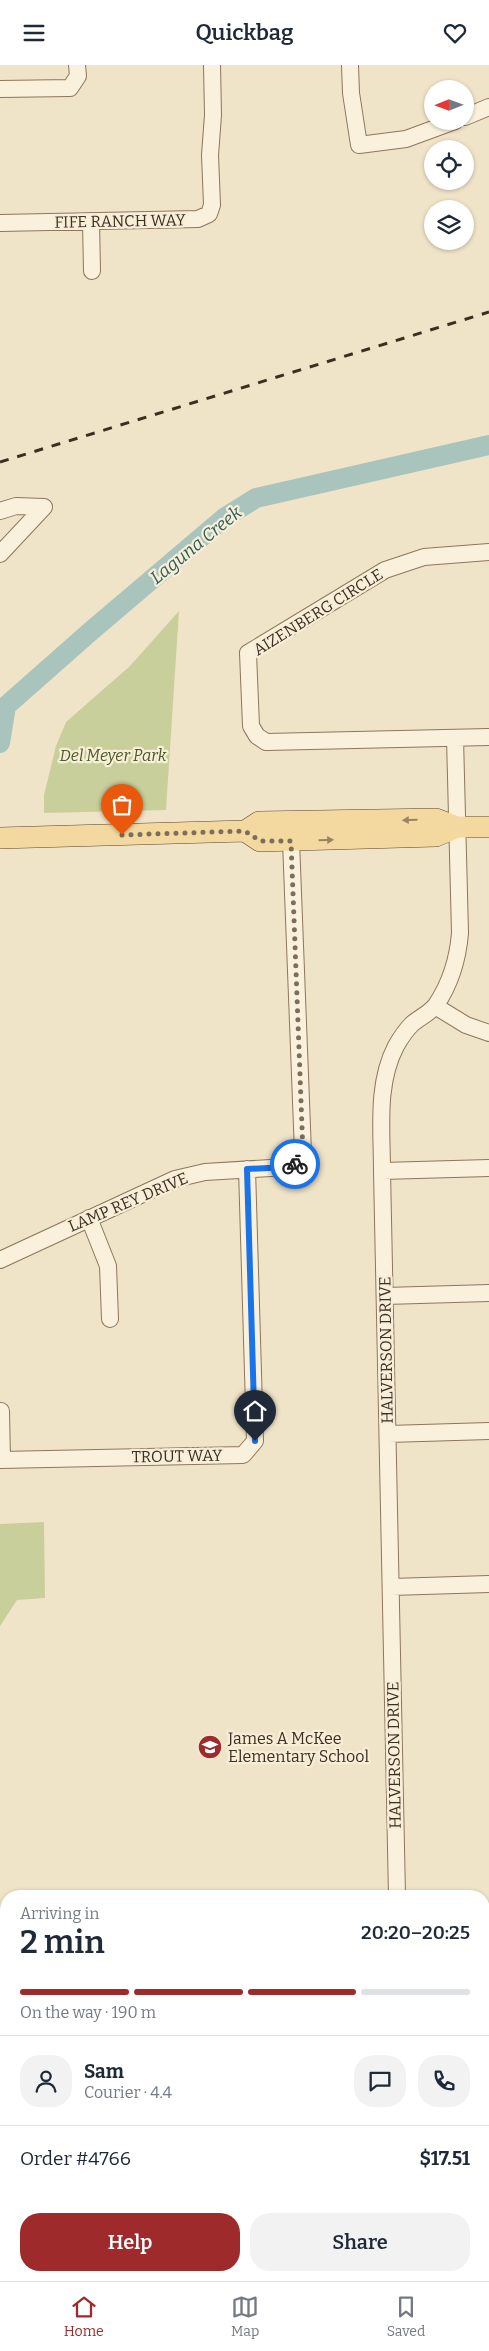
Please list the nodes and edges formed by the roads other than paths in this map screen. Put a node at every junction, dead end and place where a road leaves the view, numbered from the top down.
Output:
1 (78, 65) edge
2 (212, 65) edge
3 (350, 65) edge
4 (0, 89) edge
5 (489, 107) edge
6 (474, 113) edge
7 (430, 130) edge
8 (91, 221) junction
9 (0, 223) edge
10 (92, 271) dead end
11 (0, 511) edge
12 (489, 552) edge
13 (0, 554) edge
14 (489, 737) edge
15 (455, 738) junction
16 (457, 827) junction
17 (489, 827) edge
18 (245, 831) junction
19 (0, 838) edge
20 (291, 841) junction
21 (435, 1006) junction
22 (489, 1033) edge
23 (489, 1168) edge
24 (247, 1169) junction
25 (382, 1171) junction
26 (89, 1218) junction
27 (0, 1260) edge
28 (489, 1293) edge
29 (386, 1296) junction
30 (110, 1319) dead end
31 (1, 1411) dead end
32 (489, 1431) edge
33 (388, 1434) junction
34 (1, 1460) edge
35 (489, 1584) edge
36 (391, 1587) junction
37 (397, 1890) edge

1 - 4 street
2 - 8 street, FIFE RANCH WAY
3 - 7 street
5 - 6 street
8 - 9 street, FIFE RANCH WAY
8 - 10 street
11 - 13 street
12 - 15 street, AIZENBERG CIRCLE
14 - 15 street, AIZENBERG CIRCLE
15 - 16 street
16 - 17 main road
16 -> 18 main road
20 -> 16 main road
16 - 21 street, HALVERSON DRIVE
18 - 19 main road
18 - 20 main road
20 - 24 street, LAMP REY DRIVE
21 - 22 street
21 - 25 street, HALVERSON DRIVE
23 - 25 street
24 - 26 street, LAMP REY DRIVE
24 - 34 street, TROUT WAY
25 - 29 street, HALVERSON DRIVE
26 - 27 street, LAMP REY DRIVE
26 - 30 street
28 - 29 street
29 - 33 street, HALVERSON DRIVE
31 - 34 street
32 - 33 street
33 - 36 street, HALVERSON DRIVE
35 - 36 street
36 - 37 street, HALVERSON DRIVE

